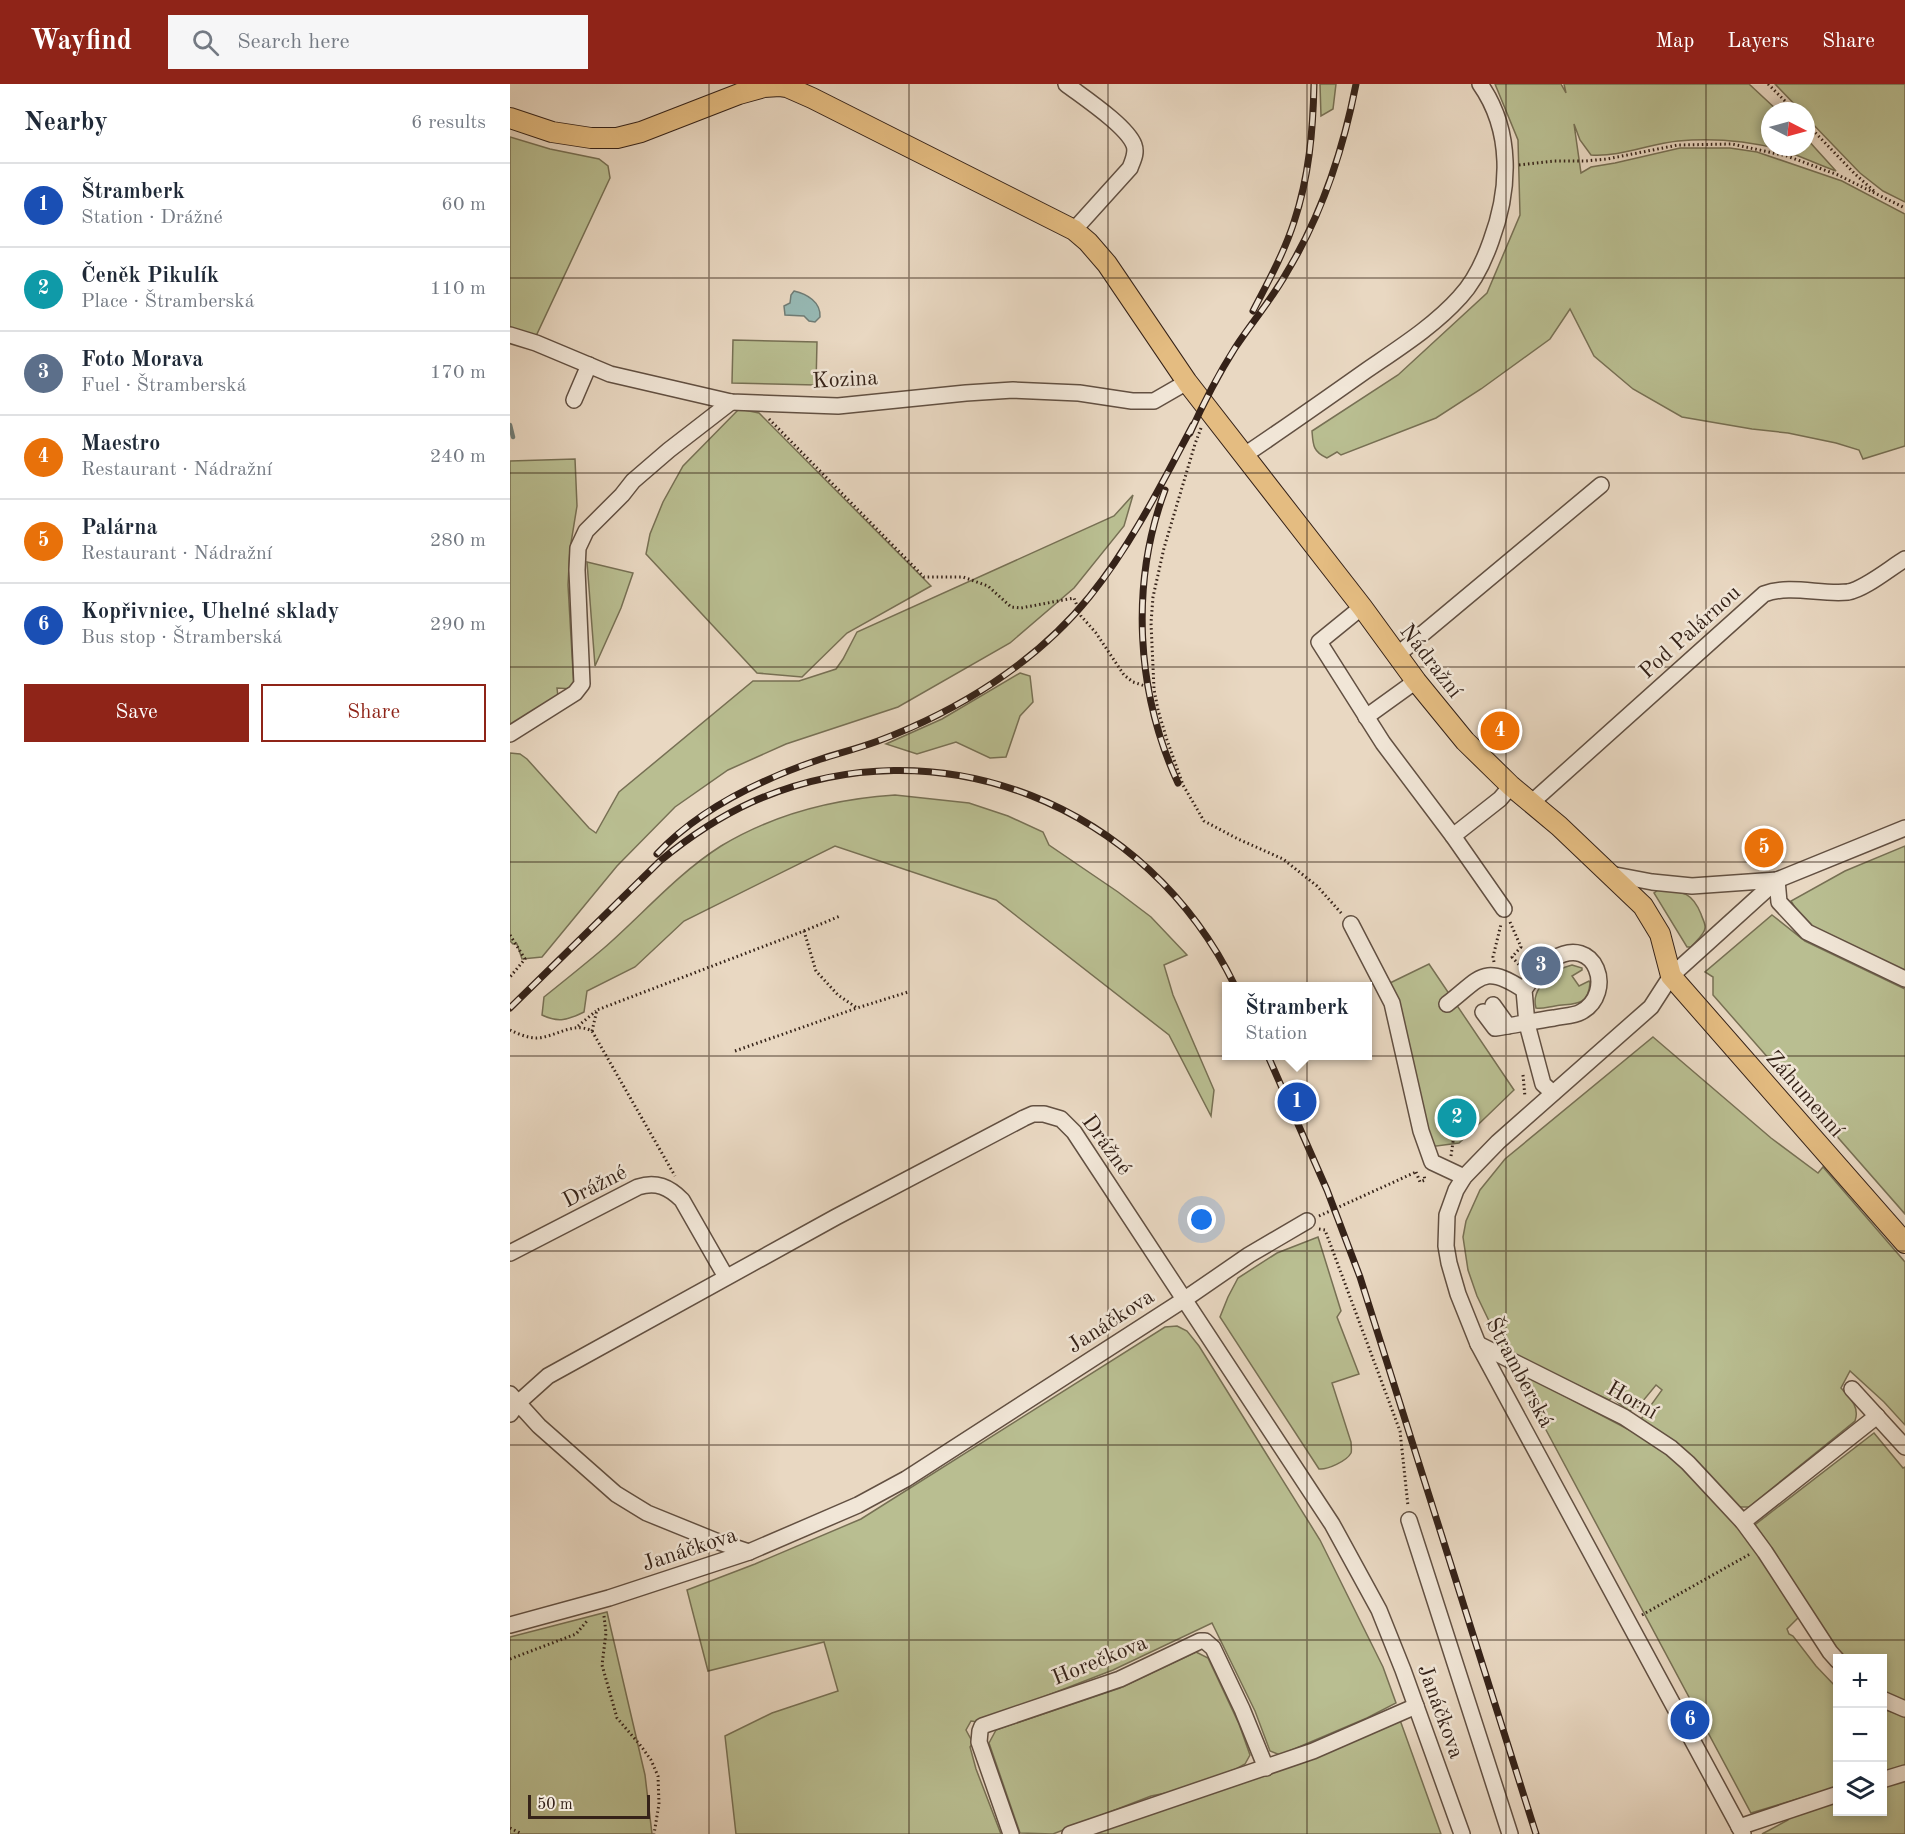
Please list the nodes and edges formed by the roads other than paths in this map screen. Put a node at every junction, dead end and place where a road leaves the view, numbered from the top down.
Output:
1 (1066, 84) edge
2 (779, 85) edge
3 (1484, 90) edge
4 (510, 118) edge
5 (1074, 230) junction
6 (510, 335) edge
7 (589, 365) junction
8 (1187, 382) junction
9 (573, 400) dead end
10 (731, 402) junction
11 (1243, 456) junction
12 (1601, 486) dead end
13 (1905, 559) edge
14 (1362, 607) junction
15 (1396, 656) junction
16 (1416, 681) junction
17 (1366, 717) junction
18 (510, 734) edge
19 (1511, 786) junction
20 (1531, 803) junction
21 (1905, 828) edge
22 (1453, 836) junction
23 (1610, 874) junction
24 (1776, 880) junction
25 (1504, 909) road end
26 (1351, 924) road end
27 (1553, 959) tunnel mouth
28 (1535, 974) tunnel mouth
29 (1671, 976) junction
30 (1905, 979) edge
31 (1524, 990) junction
32 (1447, 1004) dead end
33 (1488, 1009) dead end
34 (1527, 1024) junction
35 (1553, 1093) junction
36 (1464, 1177) junction
37 (1310, 1220) road end
38 (1905, 1242) edge
39 (510, 1253) edge
40 (726, 1277) junction
41 (1185, 1299) junction
42 (1478, 1344) junction
43 (1852, 1389) dead end
44 (513, 1403) edge
45 (1877, 1416) junction
46 (1905, 1447) edge
47 (1409, 1520) road end
48 (1743, 1522) junction
49 (749, 1552) junction
50 (510, 1625) edge
51 (1834, 1654) edge
52 (1887, 1701) edge
53 (1416, 1706) junction
54 (1905, 1709) edge
55 (1266, 1768) junction
56 (1905, 1773) edge
57 (1887, 1778) edge
58 (1833, 1796) edge
59 (1741, 1831) edge
60 (1011, 1834) edge
61 (1070, 1834) edge
62 (1462, 1834) edge
63 (1510, 1834) edge

1 - 5 street
2 - 4 main road
2 - 5 main road
3 - 11 street
5 - 8 main road
6 - 7 street, Kozina
7 - 9 street
7 - 10 street, Kozina
8 - 10 street, Kozina
8 - 11 main road, Nádražní
10 - 18 street
11 - 14 main road, Nádražní
12 - 15 street
13 - 20 street, Pod Palárnou
14 - 15 main road, Nádražní
14 - 17 street
15 - 16 main road, Nádražní
16 - 17 street
16 - 19 main road, Nádražní
17 - 22 street
19 - 20 main road, Nádražní
19 - 22 street
20 - 23 main road, Nádražní
21 - 24 street
22 - 25 street
23 - 24 street
23 - 29 main road, Nádražní
24 - 29 street
24 - 30 street
26 - 36 street
27 - 34 street
28 - 31 street
29 - 35 street, Štramberská
29 - 38 main road, Záhumenní
31 - 32 street
31 - 34 street
33 - 34 street
34 - 35 street
35 - 36 street, Štramberská
36 - 42 street, Štramberská
37 - 41 street
39 - 40 street, Drážné
40 - 41 street, Drážné
40 - 44 street, Drážné
41 - 49 street, Janáčkova
41 - 53 street, Janáčkova
42 - 48 street, Horní
42 - 59 street, Štramberská
43 - 45 street
44 - 49 street, Drážné
45 - 46 street
45 - 48 street
47 - 63 street
48 - 51 street, Horní
49 - 50 street, Janáčkova
52 - 54 street
53 - 55 street
53 - 62 street, Janáčkova
55 - 60 street, Horečkova
55 - 61 street
56 - 57 street
58 - 59 street

